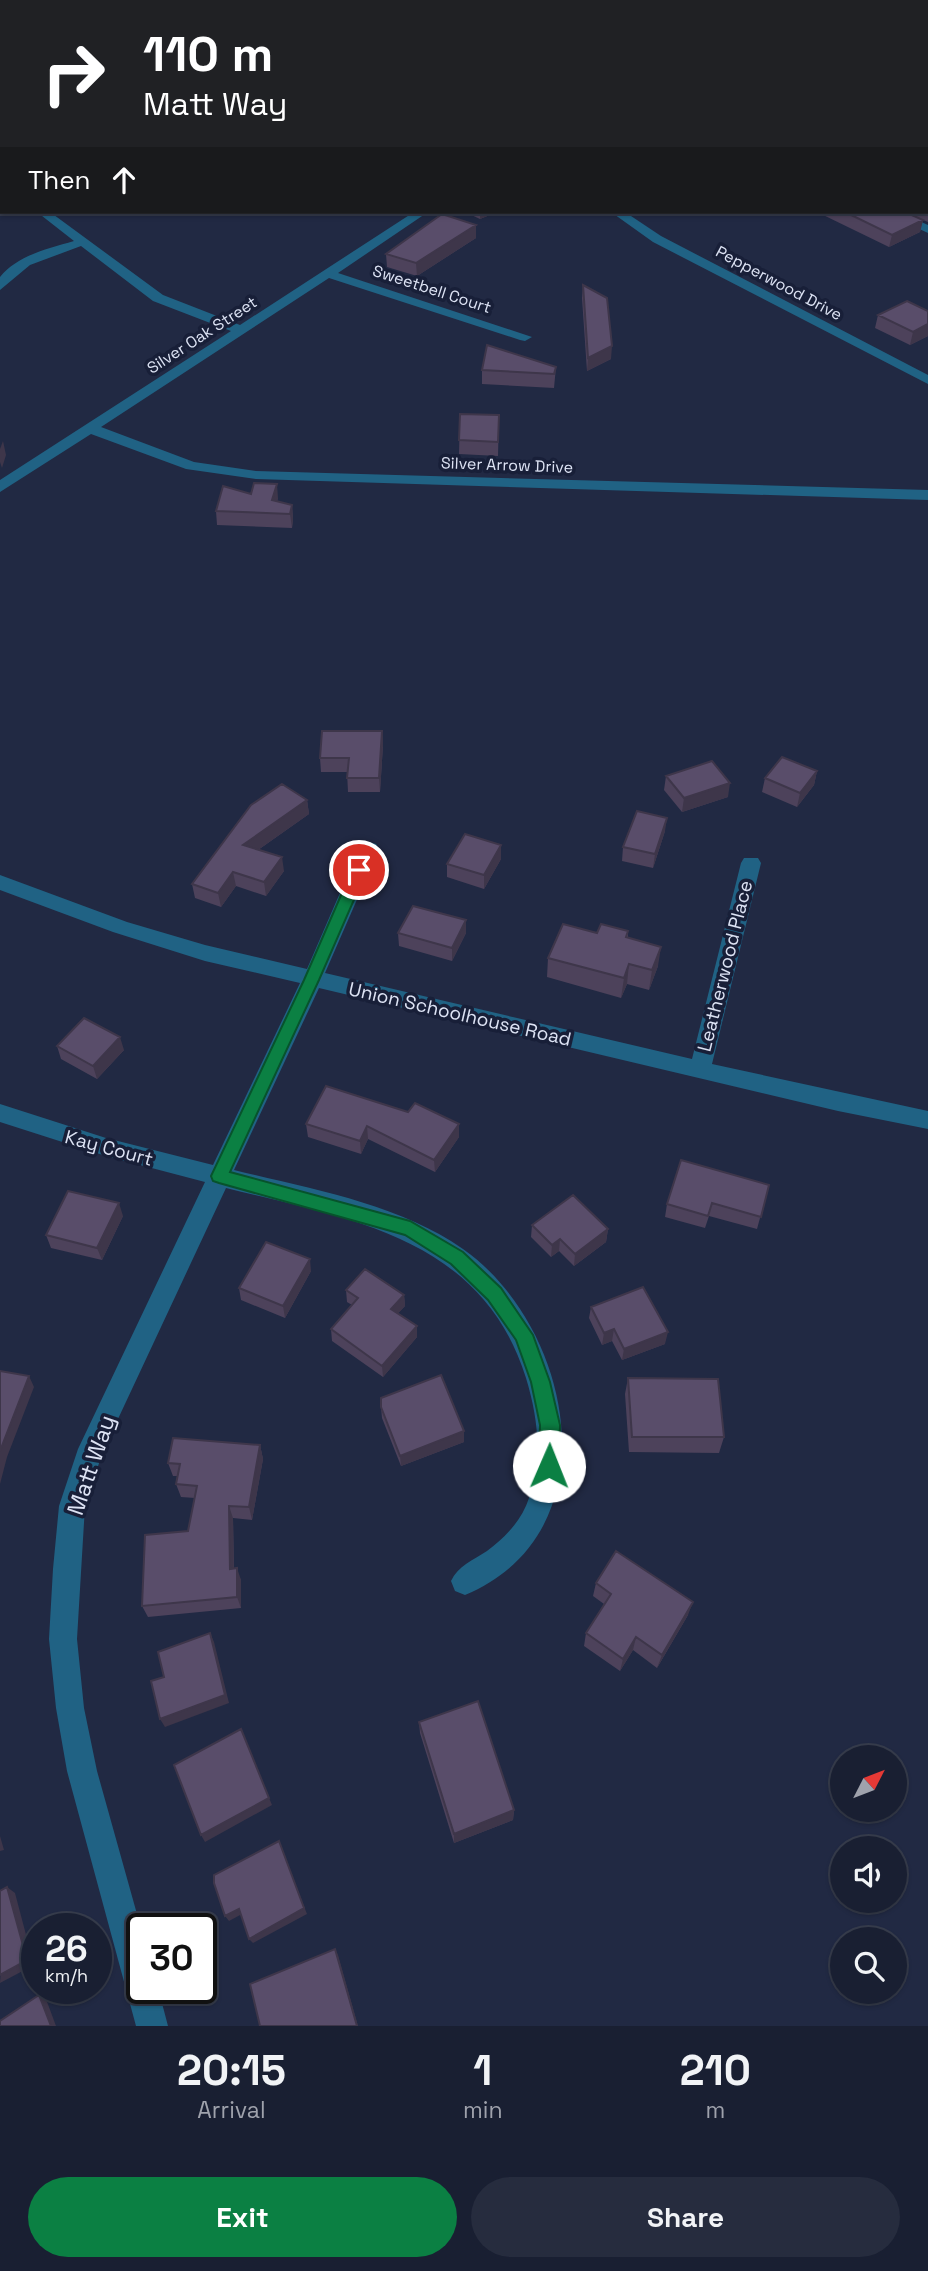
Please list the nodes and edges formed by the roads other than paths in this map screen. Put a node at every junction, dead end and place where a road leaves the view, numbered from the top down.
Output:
1 (46, 214) edge
2 (419, 214) edge
3 (620, 214) edge
4 (894, 214) edge
5 (928, 229) edge
6 (83, 242) junction
7 (329, 274) junction
8 (0, 286) edge
9 (243, 331) junction
10 (525, 337) dead end
11 (928, 380) edge
12 (92, 429) junction
13 (0, 487) edge
14 (928, 495) edge
15 (369, 849) dead end
16 (751, 863) dead end
17 (0, 883) edge
18 (312, 980) junction
19 (700, 1070) junction
20 (0, 1113) edge
21 (928, 1120) edge
22 (219, 1176) junction
23 (465, 1581) dead end
24 (152, 2026) edge

1 - 6 street
2 - 7 street, Silver Oak Street
3 - 11 street, Pepperwood Drive
4 - 5 street
6 - 8 street
6 - 9 street
7 - 9 street, Silver Oak Street
7 - 10 street, Sweetbell Court
9 - 12 street, Silver Oak Street
12 - 13 street, Silver Oak Street
12 - 14 street, Silver Arrow Drive
15 - 18 street, Matt Way
16 - 19 street, Leatherwood Place
17 - 18 street, Union Schoolhouse Road
18 - 19 street, Union Schoolhouse Road
18 - 22 street, Matt Way
19 - 21 street, Union Schoolhouse Road
20 - 22 street, Kay Court
22 - 23 street, Kay Court
22 - 24 street, Matt Way

